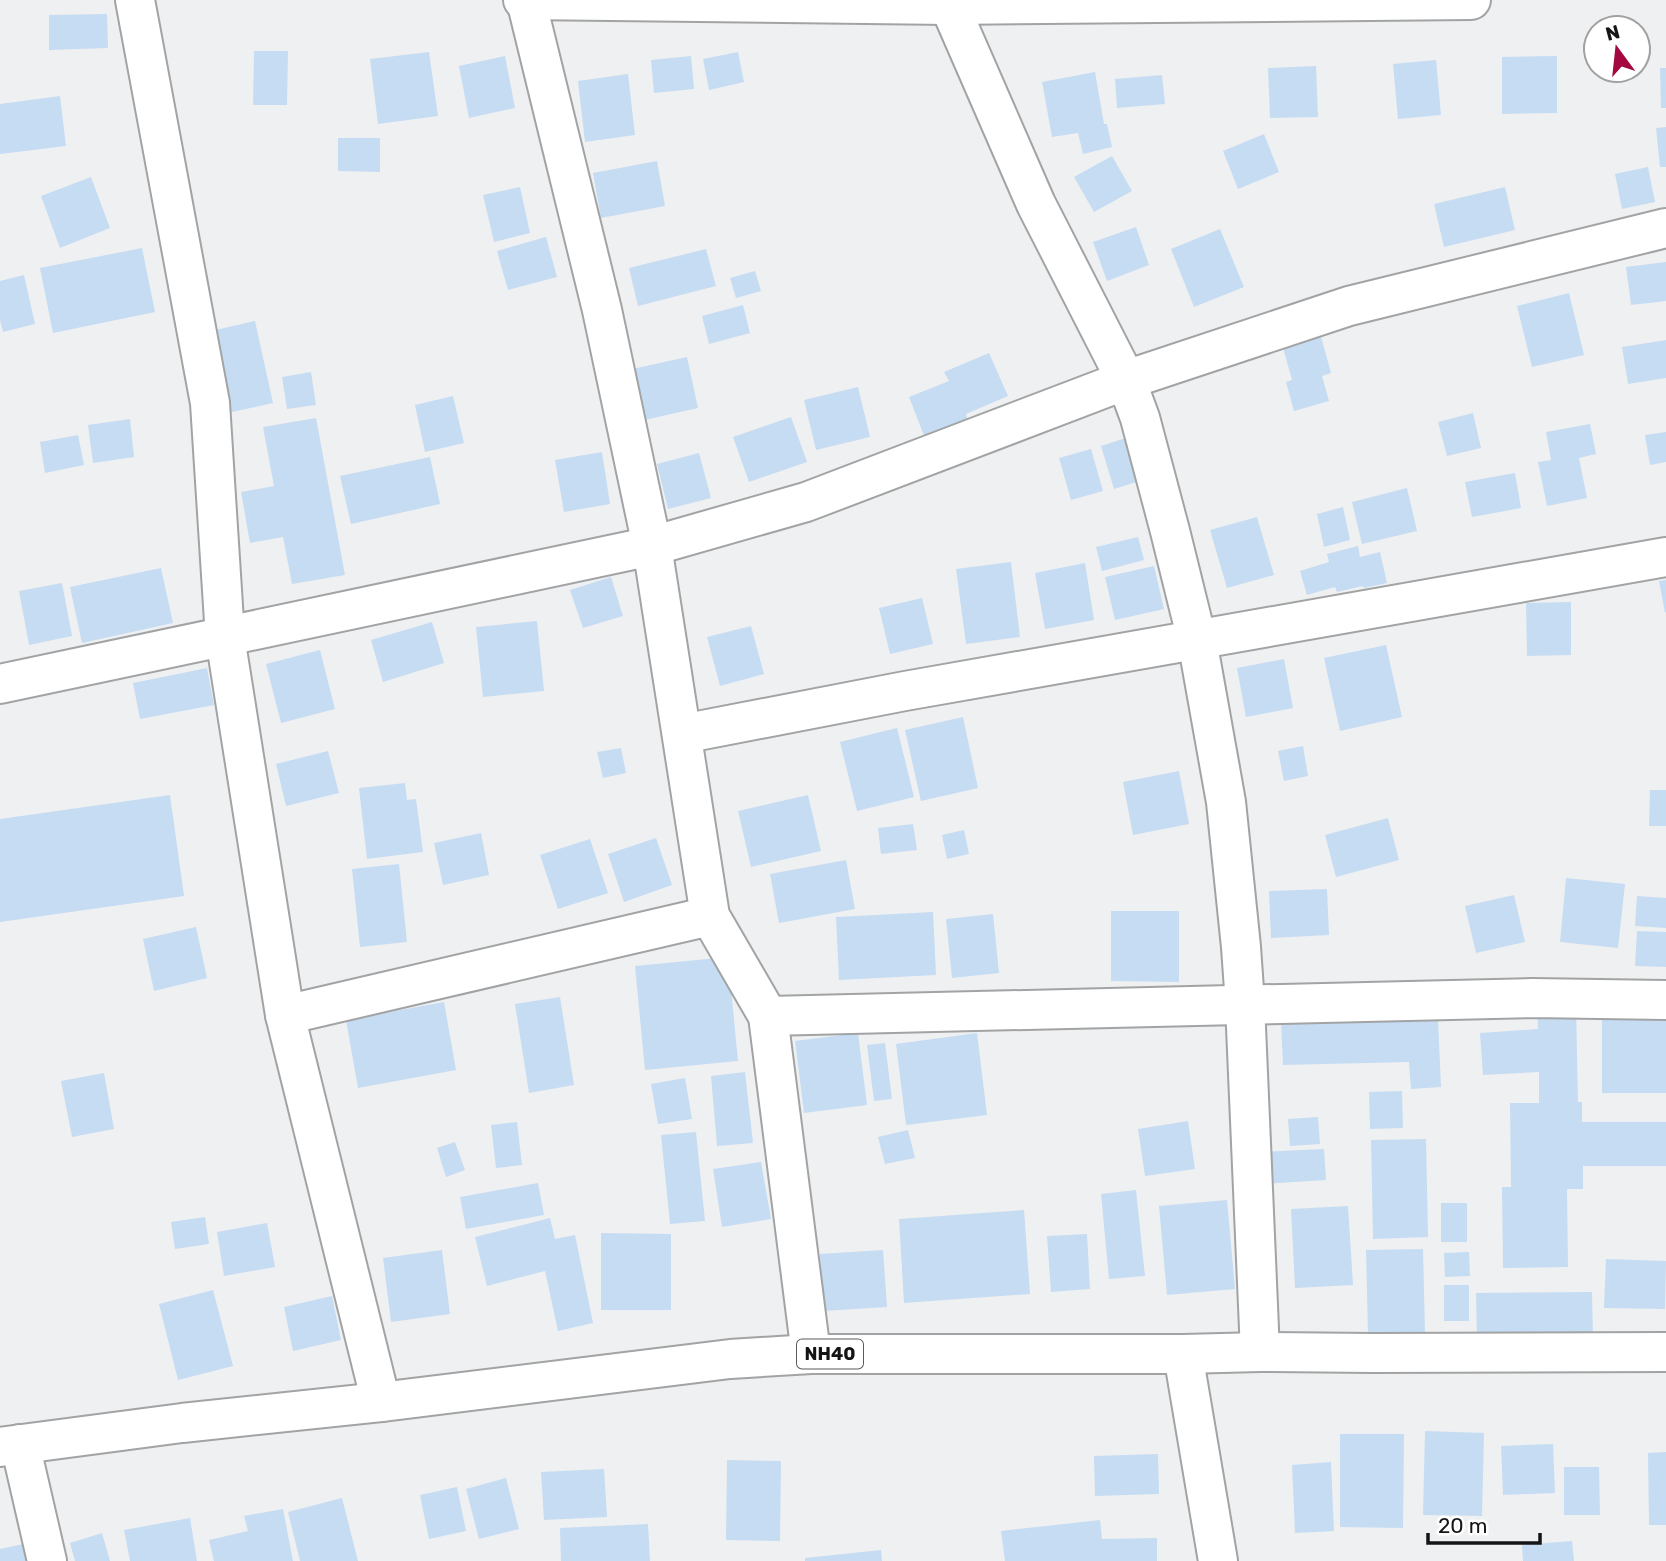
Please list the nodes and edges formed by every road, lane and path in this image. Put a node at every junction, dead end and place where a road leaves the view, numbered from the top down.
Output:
1 (135, 0) edge
2 (525, 0) edge
3 (1471, 0) edge
4 (948, 2) edge
5 (1666, 228) edge
6 (1125, 380) junction
7 (652, 545) junction
8 (1666, 557) edge
9 (225, 637) junction
10 (1196, 640) junction
11 (0, 684) edge
12 (682, 734) junction
13 (710, 916) junction
14 (1666, 1000) edge
15 (1245, 1004) junction
16 (285, 1015) junction
17 (768, 1016) junction
18 (1260, 1352) junction
19 (1666, 1352) edge
20 (811, 1353) junction
21 (1183, 1354) junction
22 (381, 1402) junction
23 (10, 1445) edge
24 (47, 1561) edge
25 (1218, 1561) edge

1 - 9 main road
2 - 4 main road
2 - 7 main road
3 - 4 main road
4 - 6 main road
5 - 6 main road
6 - 7 main road
6 - 10 main road
7 - 9 main road
7 - 12 main road
8 - 10 main road
9 - 11 main road
9 - 16 main road
10 - 12 main road
10 - 15 main road
12 - 13 main road
13 - 16 main road
13 - 17 main road
14 - 15 main road
15 - 17 main road
15 - 18 main road
16 - 22 main road
17 - 20 main road
18 - 19 main road, NH40
18 - 21 main road, NH40
20 - 21 main road, NH40
20 - 22 main road, NH40
21 - 25 main road
22 - 23 main road, NH40
23 - 24 main road

